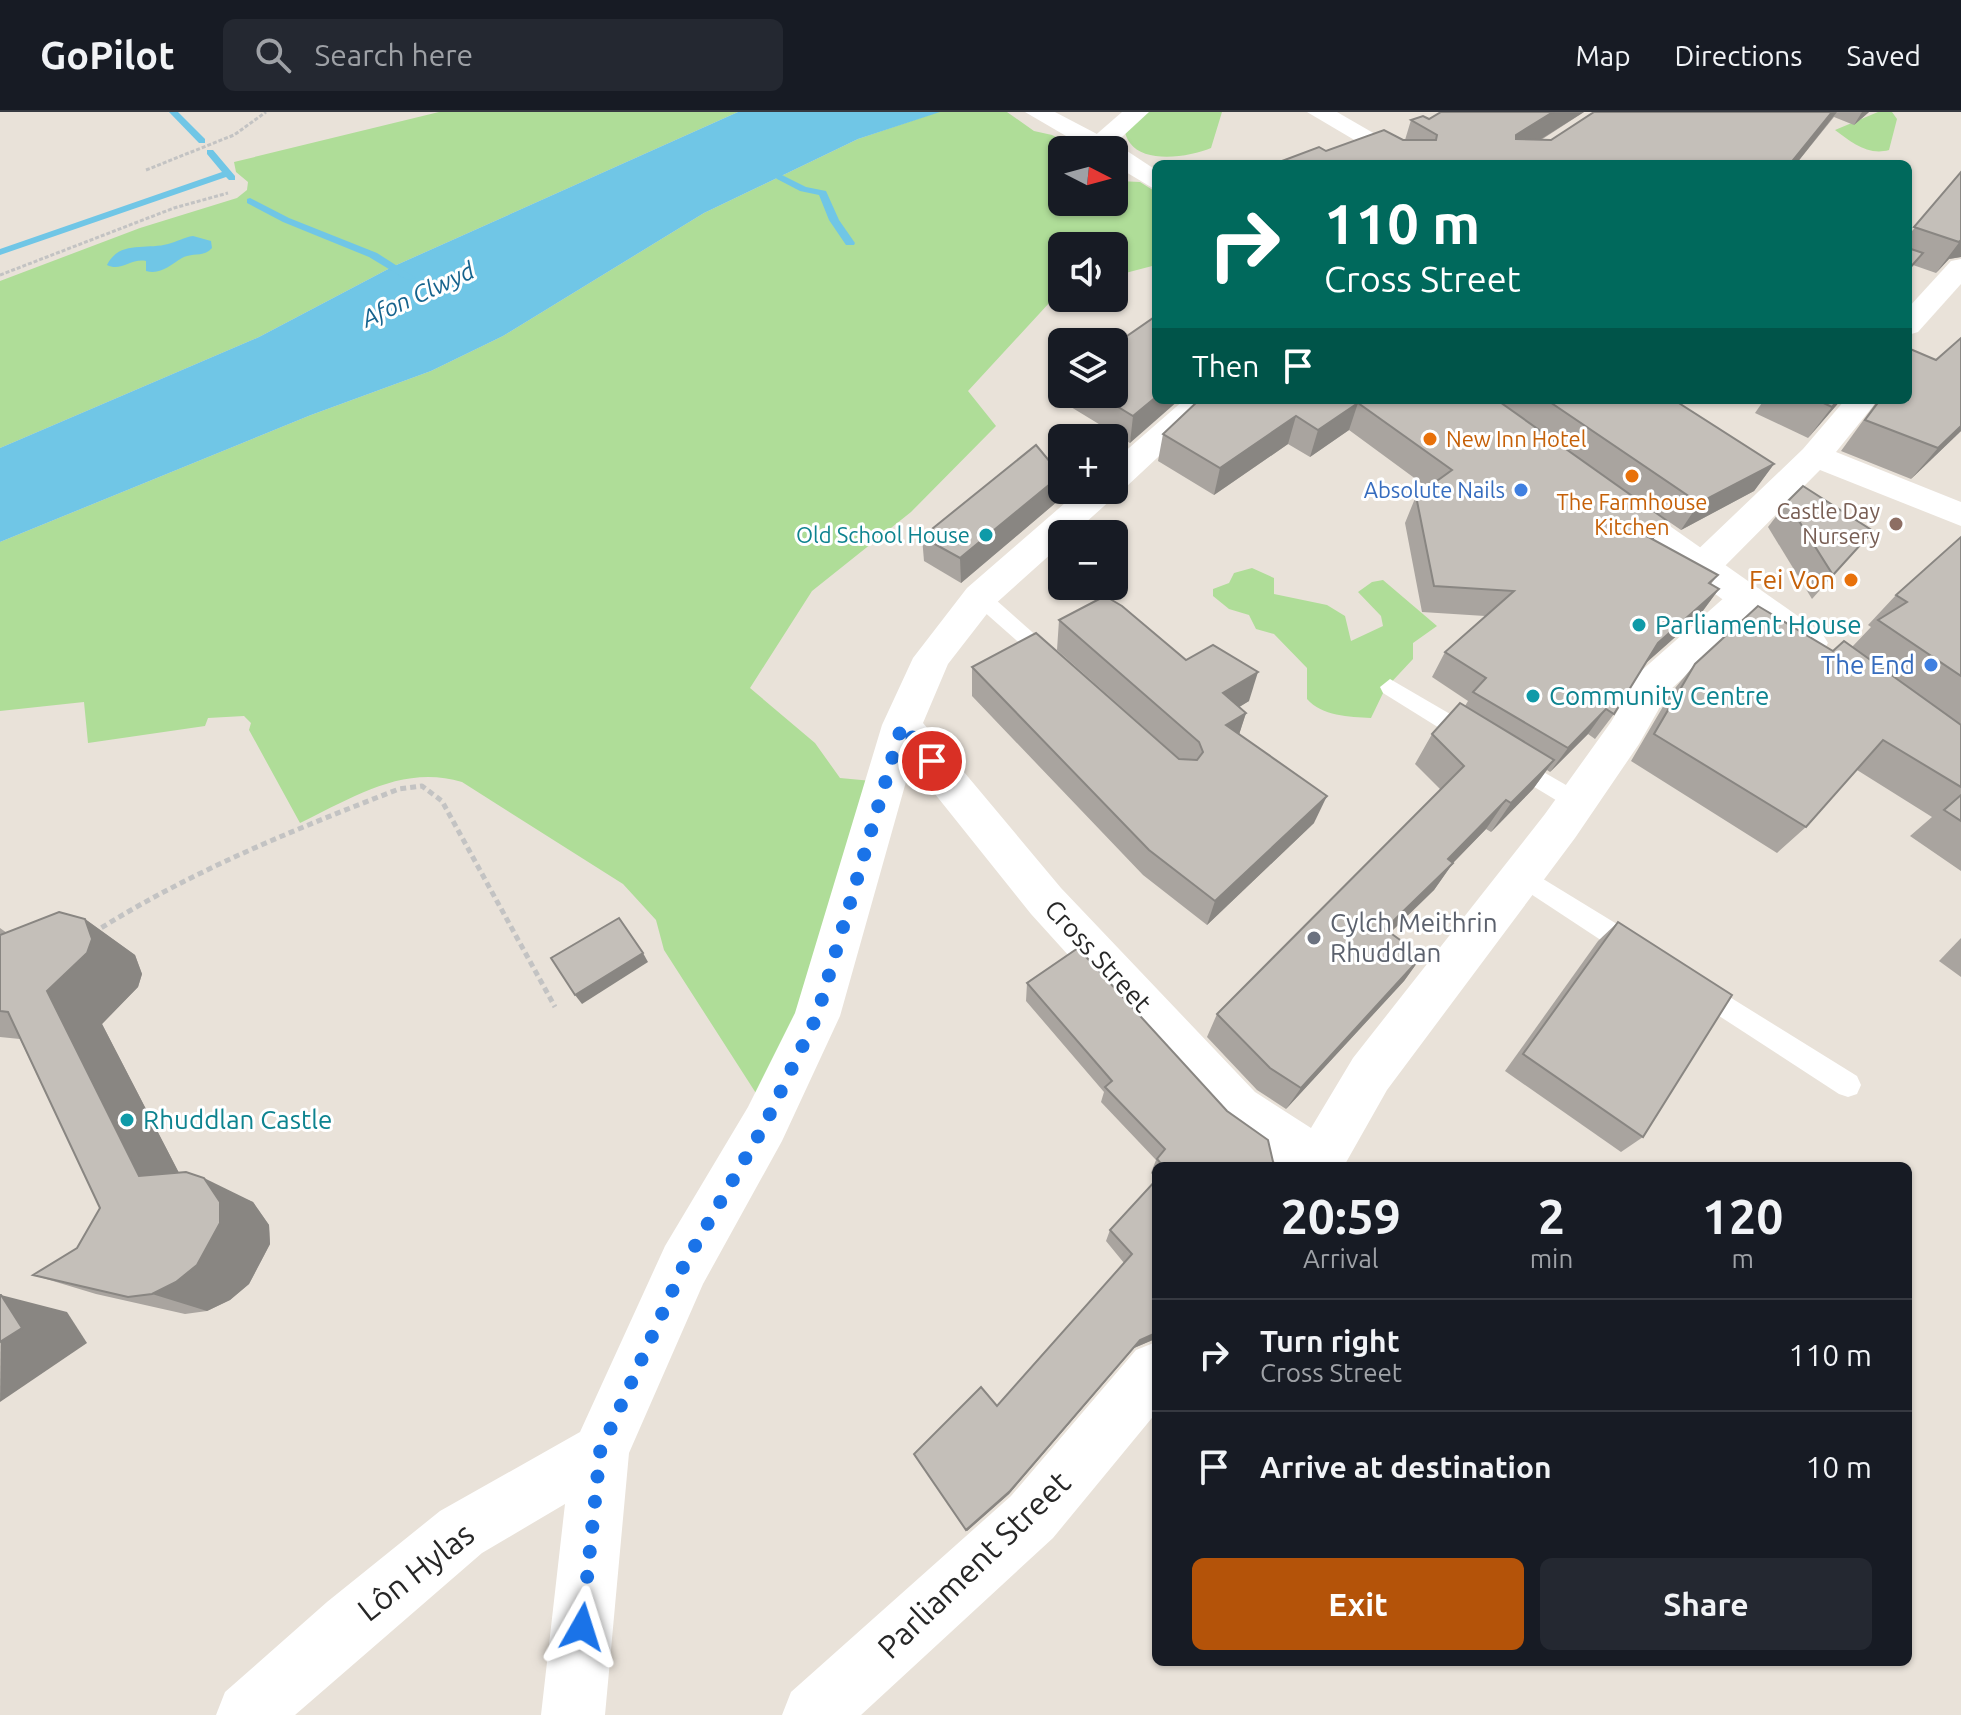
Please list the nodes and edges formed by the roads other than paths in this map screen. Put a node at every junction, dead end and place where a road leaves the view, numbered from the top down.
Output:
1 (1038, 112) edge
2 (1137, 112) edge
3 (1319, 112) edge
4 (1083, 136) edge
5 (1118, 136) edge
6 (1407, 160) edge
7 (1128, 163) edge
8 (1152, 179) edge
9 (1958, 274) edge
10 (1912, 322) edge
11 (1198, 404) edge
12 (1859, 404) edge
13 (1815, 456) junction
14 (1128, 467) edge
15 (1577, 477) edge
16 (1085, 504) edge
17 (1961, 515) edge
18 (1702, 567) junction
19 (980, 597) junction
20 (1747, 598) junction
21 (1834, 661) edge
22 (1063, 671) edge
23 (1390, 687) dead end
24 (902, 725) junction
25 (1577, 802) junction
26 (1522, 876) junction
27 (1653, 960) edge
28 (1679, 977) edge
29 (1848, 1085) dead end
30 (1314, 1162) edge
31 (1318, 1162) edge
32 (1152, 1375) edge
33 (600, 1452) junction
34 (248, 1715) edge
35 (573, 1715) edge
36 (814, 1715) edge

1 - 4 street
2 - 5 street
3 - 6 street
7 - 8 street
9 - 10 street
11 - 14 street
12 - 13 street
13 - 17 street
13 - 18 street
15 - 18 street
16 - 19 street
18 - 20 street
19 - 22 lane
19 - 24 street
20 - 21 street
20 - 25 street
23 - 25 lane
24 - 30 street, Cross Street
24 - 33 street
25 - 26 street
26 - 27 lane
26 - 31 street
28 - 29 lane
32 - 36 street, Parliament Street
33 - 34 street, Lôn Hylas
33 - 35 street

